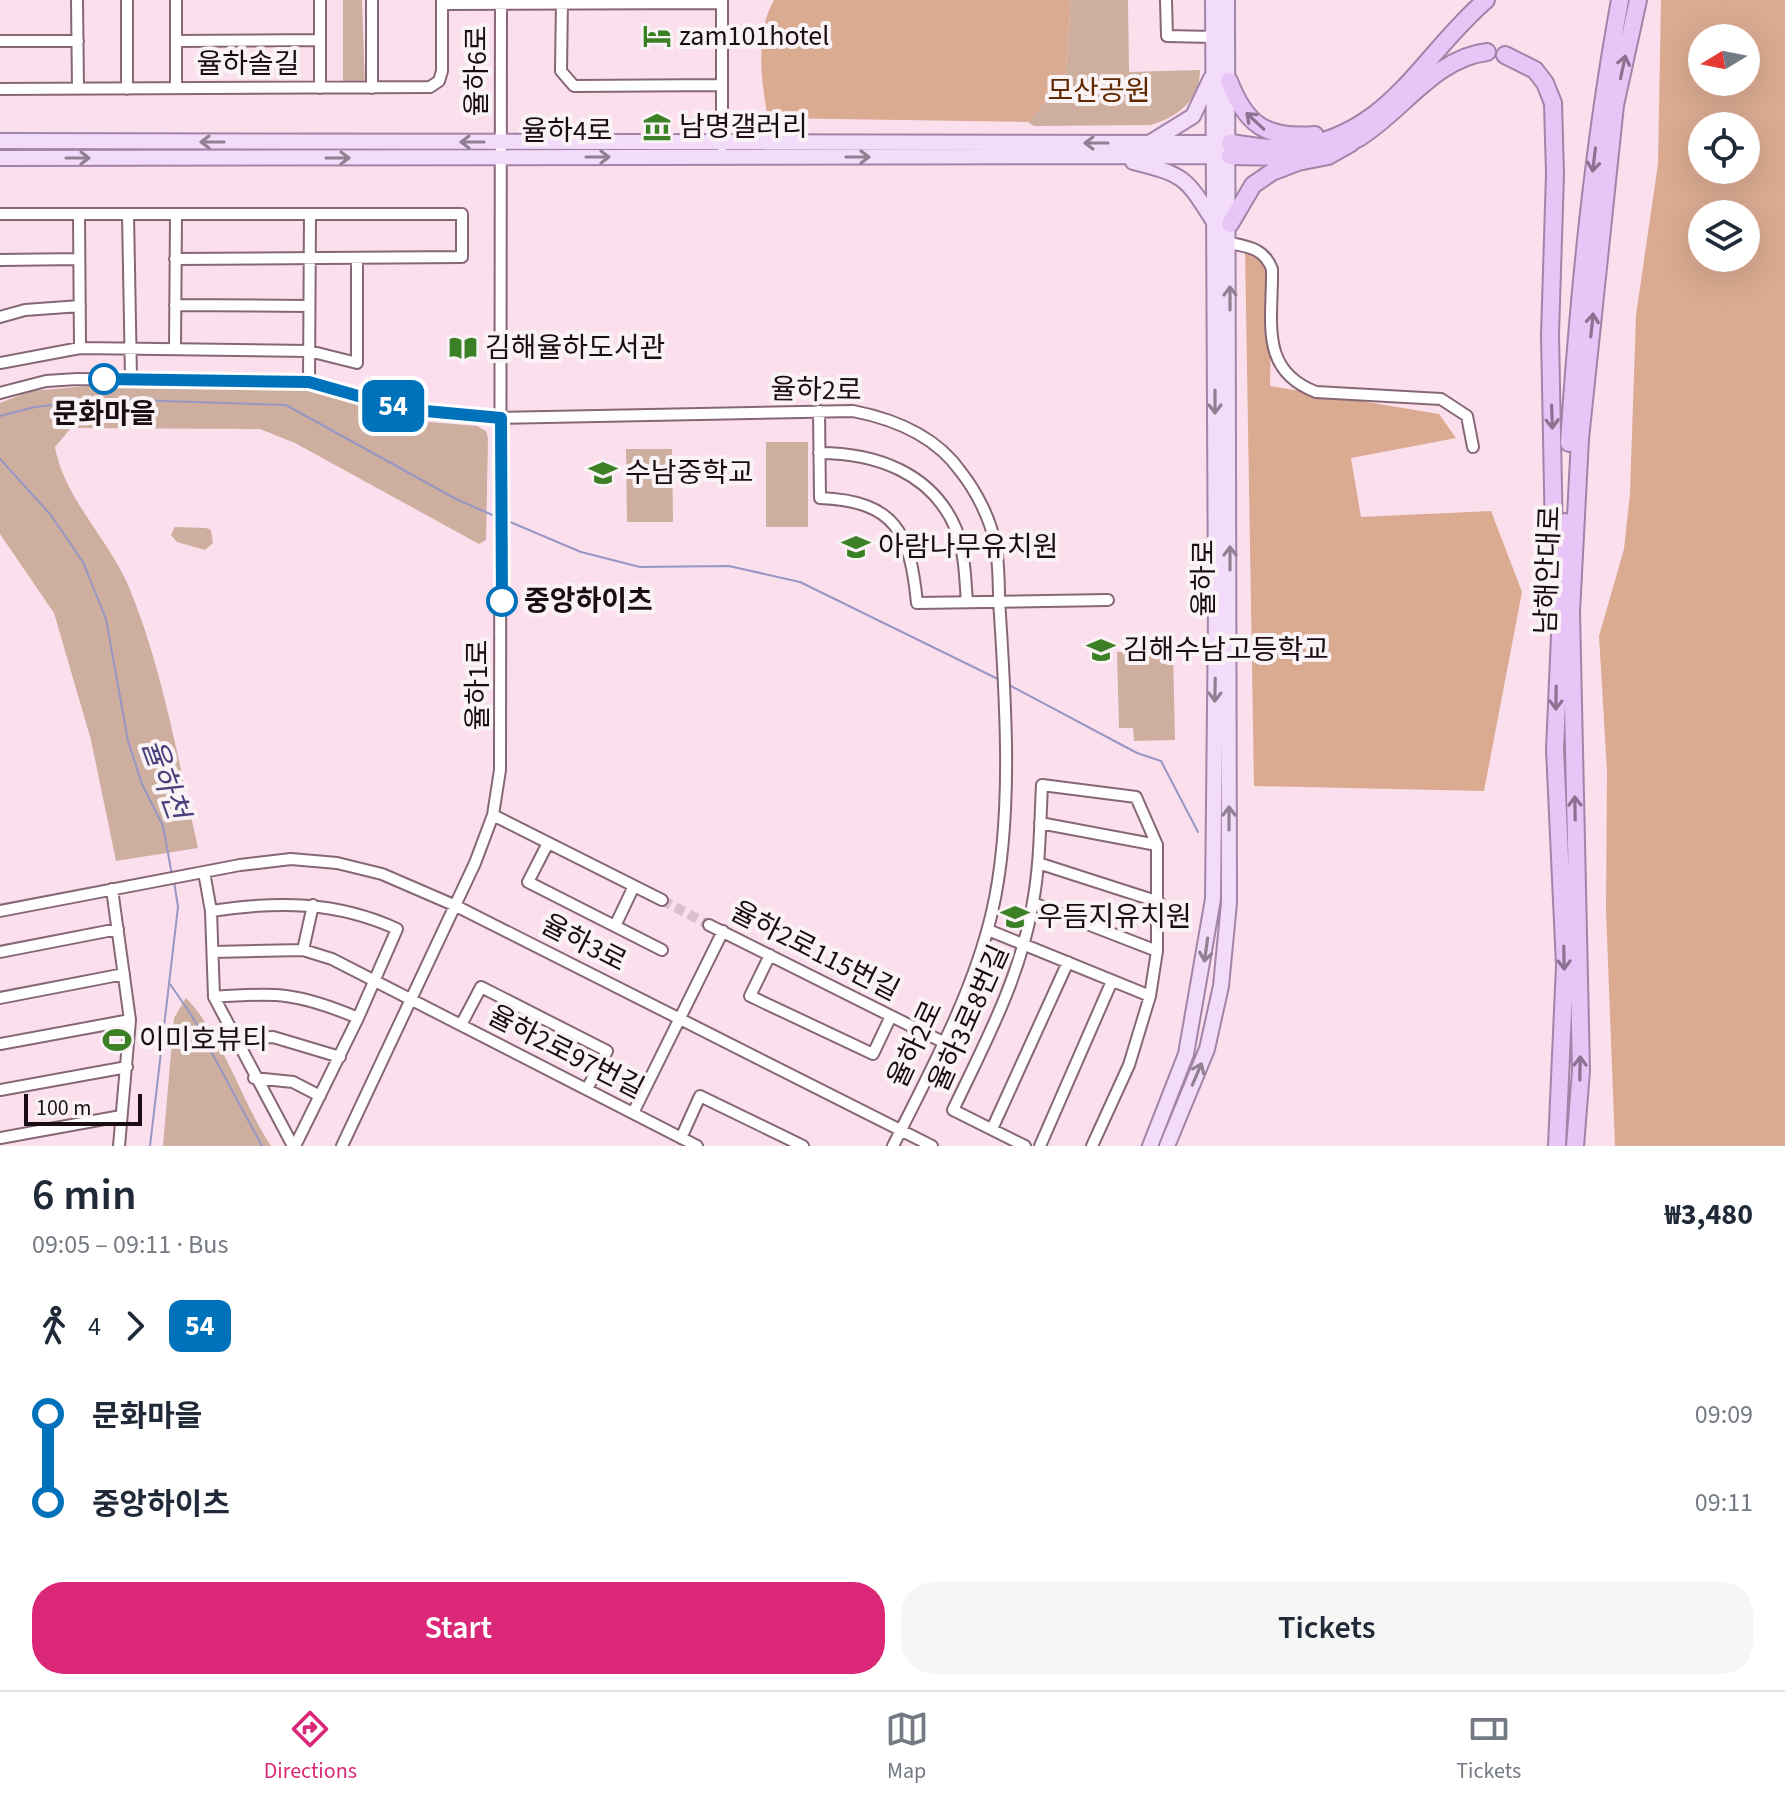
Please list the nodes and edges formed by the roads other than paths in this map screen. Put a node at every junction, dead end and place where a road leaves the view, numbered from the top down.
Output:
1 (77, 0) edge
2 (127, 0) edge
3 (176, 0) edge
4 (320, 0) edge
5 (372, 0) edge
6 (1166, 0) edge
7 (1213, 0) edge
8 (1227, 0) edge
9 (1486, 0) edge
10 (1500, 0) edge
11 (1620, 0) edge
12 (1638, 0) edge
13 (722, 1) edge
14 (442, 2) edge
15 (501, 2) edge
16 (562, 2) edge
17 (1213, 37) junction
18 (320, 40) junction
19 (0, 41) edge
20 (78, 41) junction
21 (176, 41) junction
22 (1487, 52) dead end
23 (1505, 55) dead end
24 (1214, 70) junction
25 (1229, 81) junction
26 (722, 85) junction
27 (176, 88) junction
28 (320, 88) junction
29 (372, 88) junction
30 (0, 89) edge
31 (78, 89) junction
32 (127, 89) junction
33 (1417, 93) junction
34 (1354, 136) junction
35 (0, 141) edge
36 (1150, 143) junction
37 (501, 150) junction
38 (721, 150) junction
39 (1222, 150) junction
40 (1110, 156) junction
41 (0, 158) edge
42 (0, 214) edge
43 (128, 214) junction
44 (176, 214) junction
45 (310, 214) junction
46 (79, 215) junction
47 (1222, 223) junction
48 (1230, 243) junction
49 (310, 258) junction
50 (357, 258) junction
51 (79, 259) junction
52 (175, 259) junction
53 (0, 260) edge
54 (175, 305) junction
55 (80, 306) junction
56 (309, 306) junction
57 (0, 317) edge
58 (80, 348) junction
59 (130, 348) junction
60 (175, 349) junction
61 (309, 351) junction
62 (0, 363) edge
63 (131, 378) junction
64 (309, 382) junction
65 (0, 393) edge
66 (819, 411) junction
67 (501, 418) junction
68 (1473, 447) dead end
69 (819, 453) junction
70 (1108, 600) dead end
71 (999, 601) junction
72 (967, 602) junction
73 (1556, 656) junction
74 (493, 815) junction
75 (1040, 823) junction
76 (548, 843) junction
77 (1157, 845) junction
78 (1038, 863) junction
79 (199, 873) junction
80 (634, 886) junction
81 (112, 889) junction
82 (662, 900) tunnel mouth
83 (1159, 902) junction
84 (1033, 903) junction
85 (313, 905) junction
86 (456, 906) junction
87 (0, 911) edge
88 (211, 911) junction
89 (709, 925) tunnel mouth
90 (615, 926) junction
91 (118, 929) junction
92 (988, 930) junction
93 (723, 931) junction
94 (1024, 944) junction
95 (303, 950) junction
96 (662, 950) dead end
97 (1157, 951) junction
98 (0, 952) edge
99 (213, 952) junction
100 (770, 955) junction
101 (1068, 962) junction
102 (124, 974) junction
103 (376, 980) junction
104 (1112, 981) junction
105 (1150, 996) junction
106 (214, 997) junction
107 (0, 998) edge
108 (413, 1000) junction
109 (891, 1016) junction
110 (358, 1018) junction
111 (680, 1019) junction
112 (130, 1020) junction
113 (461, 1025) junction
114 (236, 1039) junction
115 (943, 1042) junction
116 (0, 1044) edge
117 (340, 1057) junction
118 (127, 1067) junction
119 (254, 1078) junction
120 (587, 1089) junction
121 (0, 1090) edge
122 (320, 1096) junction
123 (633, 1113) junction
124 (121, 1116) junction
125 (992, 1129) junction
126 (901, 1130) junction
127 (0, 1138) edge
128 (681, 1138) junction
129 (119, 1146) edge
130 (294, 1146) edge
131 (342, 1146) edge
132 (697, 1146) edge
133 (803, 1146) edge
134 (893, 1146) edge
135 (932, 1146) edge
136 (1025, 1146) edge
137 (1040, 1146) edge
138 (1092, 1146) edge
139 (1150, 1146) edge
140 (1167, 1146) edge
141 (1557, 1146) edge
142 (1575, 1146) edge

1 - 20 street
2 - 32 street
3 - 21 street, 율하솔길
4 - 18 street, 율하솔길
5 - 29 street
6 - 17 street
7 - 17 main road, 율하로
8 - 25 main road, 율하로
9 - 34 highway
10 - 33 highway
11 -> 73 highway, 남해안대로
142 -> 12 highway, 남해안대로
13 - 16 street
13 - 26 street
14 - 15 street
14 - 29 street
15 - 16 street
15 - 37 street, 율하6로
16 - 26 street
17 - 24 main road, 율하로
18 - 21 street, 율하솔길
18 - 28 street, 율하솔길
19 - 20 street
20 - 31 street
21 - 27 street, 율하솔길
22 - 33 highway
23 -> 73 highway
24 - 36 main road
24 - 39 main road, 율하로
34 -> 25 highway
25 - 39 main road, 율하로
26 - 38 street
27 - 28 street, 율하솔길
27 - 32 street, 율하솔길
28 - 29 street
30 - 31 street, 율하솔길
31 - 32 street, 율하솔길
33 - 34 highway
34 - 39 highway
34 - 47 highway
37 -> 35 main road, 율하4로
36 -> 38 main road, 율하4로
36 - 39 main road, 율하4로
37 - 38 main road, 율하4로
41 -> 37 main road, 율하4로
37 - 67 street, 율하1로
38 -> 40 main road, 율하4로
39 - 40 main road, 율하4로
39 - 47 main road, 율하로
40 - 47 main road
42 - 46 street
43 - 44 street
43 - 46 street
43 - 59 street
44 - 45 street
44 - 52 street
45 - 49 street
45 - 50 street
46 - 51 street
47 - 48 main road, 율하로
47 -> 139 main road, 율하로
48 - 68 street
140 -> 48 main road, 율하로
49 - 50 street
49 - 52 street
49 - 56 street
50 - 61 street
51 - 53 street
51 - 55 street
52 - 54 street
54 - 56 street
54 - 60 street
55 - 57 street
55 - 58 street
56 - 61 street
58 - 59 street
58 - 62 street
59 - 60 street
59 - 63 street
60 - 61 street
61 - 64 street
63 - 64 street, 율하2로
63 - 65 street, 율하2로
64 - 67 street, 율하2로
66 - 67 street, 율하2로
66 - 69 street
66 - 71 street, 율하2로
67 - 74 street, 율하1로
69 - 72 street
69 - 72 street
70 - 71 street
71 - 72 street
71 - 92 street, 율하2로
73 -> 141 highway, 남해안대로
74 - 76 street
74 - 86 street, 율하1로
75 - 77 street
75 - 77 street
75 - 78 street
76 - 80 street
76 - 90 street
77 - 83 street
78 - 83 street
78 - 84 street
79 - 81 street, 율하3로
79 - 86 street, 율하3로
79 - 88 street
80 - 82 street
80 - 90 street
81 - 87 street
81 - 91 street
83 - 97 street
84 - 94 street
84 - 97 street
85 - 88 street
85 - 95 street
85 - 103 street
86 - 108 street, 율하1로
86 - 111 street, 율하3로
88 - 99 street
89 - 93 street, 율하2로115번길
90 - 96 street
91 - 98 street
91 - 102 street
92 - 94 street
92 - 115 street, 율하2로
93 - 100 street, 율하2로115번길
93 - 111 street
94 - 101 street, 율하3로8번길
94 - 125 street, 율하3로8번길
95 - 99 street
95 - 103 street, 율하2로97번길
97 - 105 street
99 - 106 street
100 - 109 street, 율하2로115번길
100 - 109 street
101 - 104 street, 율하3로8번길
101 - 125 street
102 - 107 street
102 - 112 street
103 - 108 street, 율하2로97번길
103 - 110 street
104 - 105 street, 율하3로8번길
104 - 137 street
105 - 138 street
106 - 110 street
106 - 114 street
108 - 113 street, 율하2로97번길
108 - 131 street, 율하1로
109 - 115 street, 율하2로115번길
110 - 117 street
111 - 123 street
111 - 126 street, 율하3로
112 - 116 street
112 - 118 street
113 - 120 street, 율하2로97번길
113 - 120 street
114 - 117 street
114 - 119 street
115 - 126 street, 율하2로
117 - 122 street
118 - 121 street
118 - 124 street
119 - 122 street
119 - 130 street
120 - 123 street, 율하2로97번길
122 - 130 street
123 - 128 street, 율하2로97번길
124 - 127 street
124 - 129 street
125 - 136 street, 율하3로8번길
126 - 134 street, 율하2로
126 - 135 street, 율하3로
128 - 132 street, 율하2로97번길
128 - 133 street

